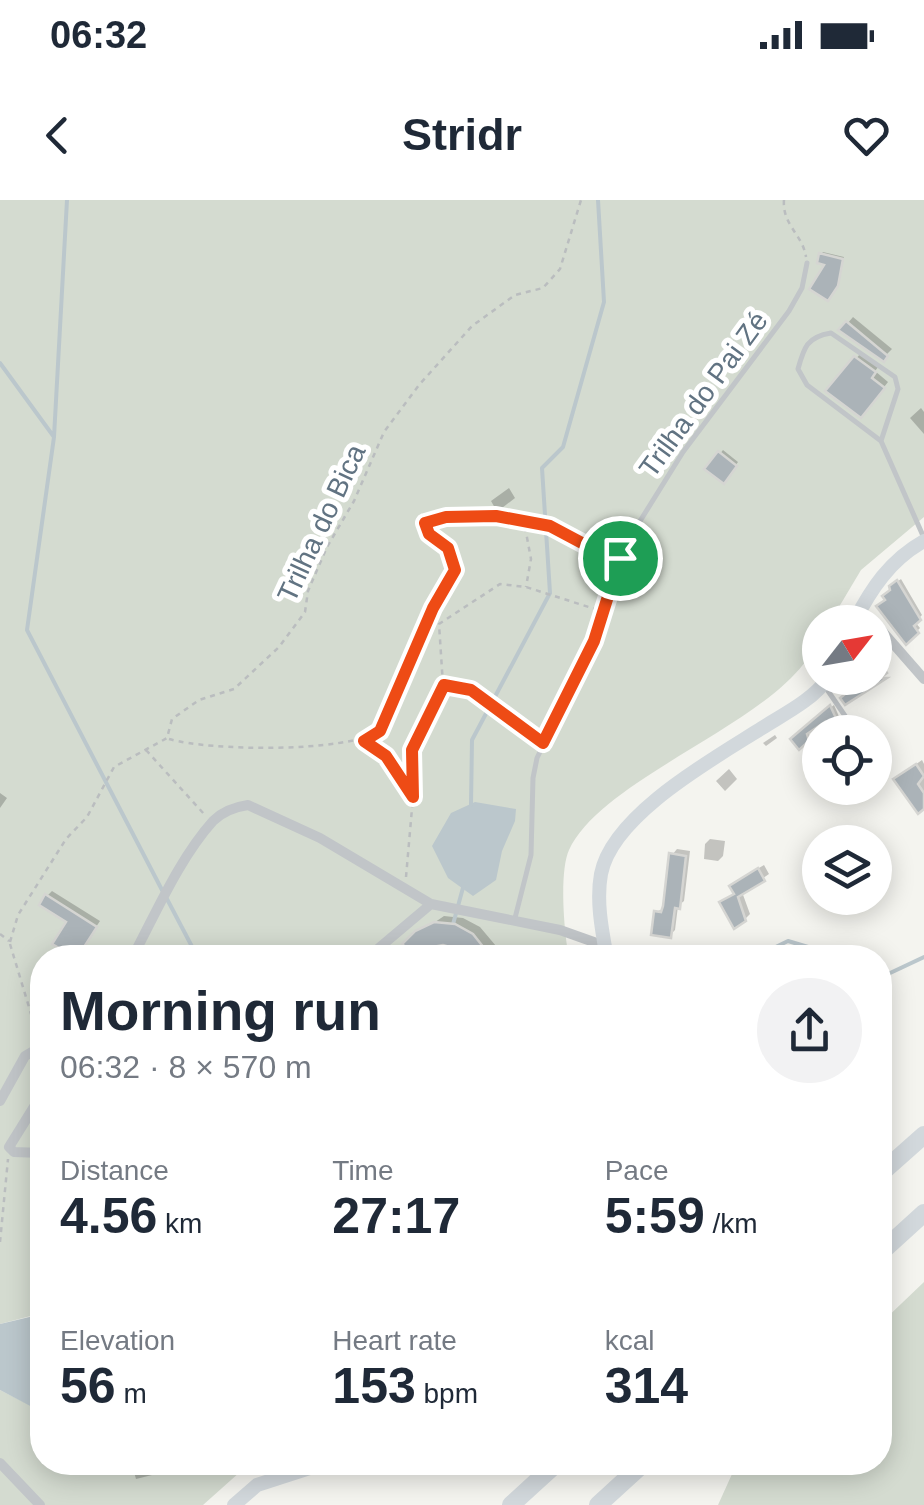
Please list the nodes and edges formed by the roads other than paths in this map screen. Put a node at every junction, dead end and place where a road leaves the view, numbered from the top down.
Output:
1 (807, 263) road end
2 (881, 441) junction
3 (496, 516) road end
4 (924, 540) edge
5 (620, 558) junction
6 (863, 605) edge
7 (892, 642) edge
8 (924, 679) edge
9 (805, 695) edge
10 (431, 904) junction
11 (514, 921) junction
12 (140, 945) edge
13 (382, 945) edge
14 (591, 945) edge
15 (605, 945) edge
16 (30, 1053) edge
17 (0, 1101) edge
18 (30, 1113) edge
19 (924, 1135) edge
20 (30, 1153) edge
21 (892, 1163) edge
22 (924, 1214) edge
23 (892, 1242) edge
24 (0, 1463) edge
25 (288, 1475) edge
26 (544, 1475) edge
27 (631, 1475) edge
28 (40, 1505) edge
29 (234, 1505) edge
30 (511, 1505) edge
31 (598, 1505) edge

1 - 5 lane, Trilha do Pai Zé
2 - 2 lane
2 - 4 lane
3 - 5 lane
4 - 6 main road
5 - 11 lane, Trilha do Pai Zé
7 - 8 street
9 - 15 main road
10 - 11 street
10 - 12 street
10 - 13 street
11 - 14 street
16 - 17 street
18 - 20 street
19 - 21 highway
22 - 23 highway
24 - 28 street
25 - 29 main road
26 - 30 highway
27 - 31 highway

